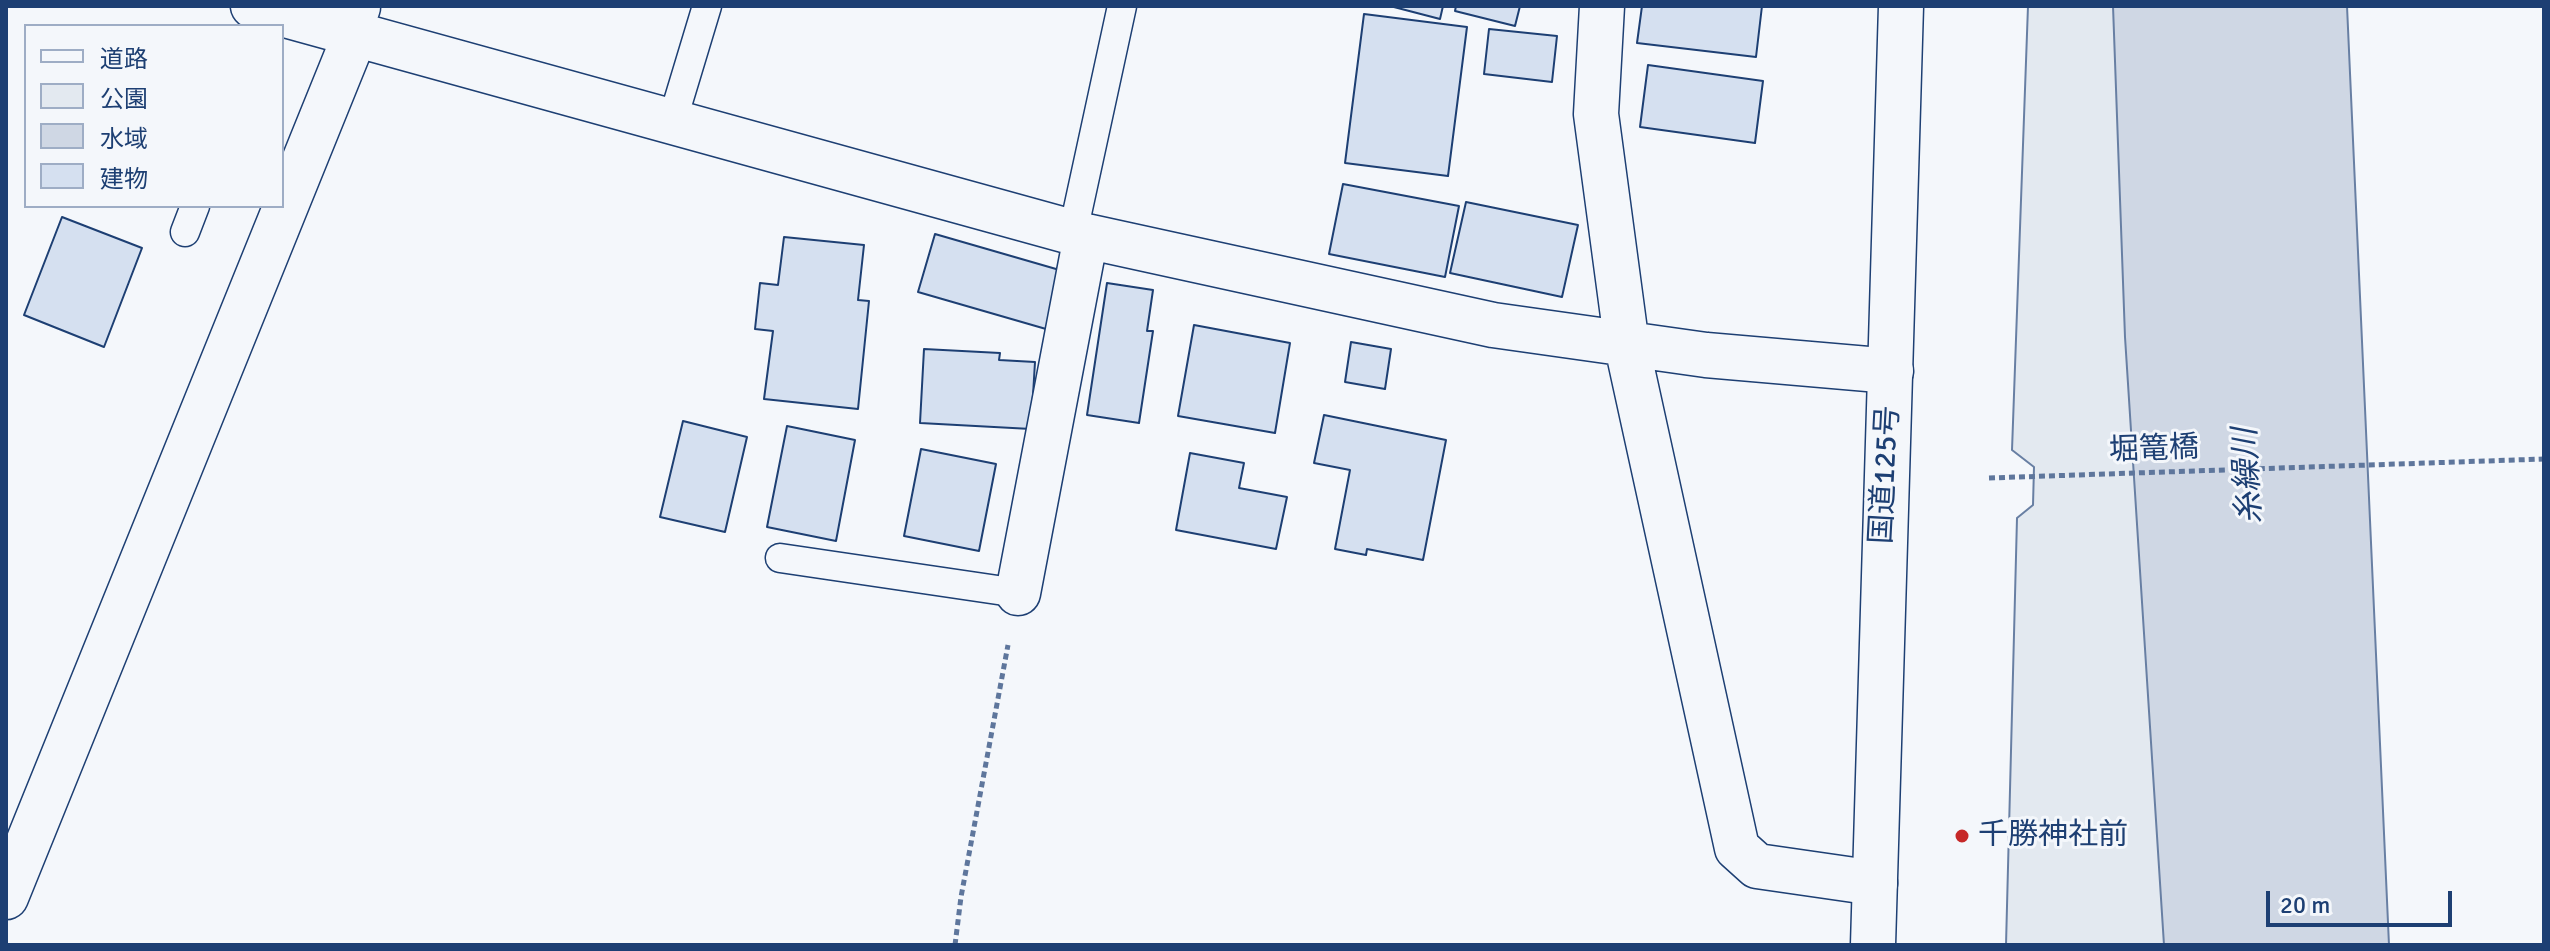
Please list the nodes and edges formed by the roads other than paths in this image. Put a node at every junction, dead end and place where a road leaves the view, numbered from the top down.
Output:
1 (707, 6) edge
2 (1122, 6) edge
3 (1602, 6) edge
4 (1901, 6) edge
5 (265, 15) edge
6 (354, 20) edge
7 (672, 122) junction
8 (1080, 234) junction
9 (1627, 346) junction
10 (1891, 371) junction
11 (780, 558) dead end
12 (1018, 593) joint
13 (1875, 883) junction
14 (6, 897) edge
15 (1873, 945) edge

1 - 7 lane
2 - 8 lane
3 - 9 main road
4 - 10 main road, 国道125号
5 - 6 main road
6 - 7 main road
6 - 14 main road
7 - 8 main road
8 - 9 main road
8 - 12 main road
9 - 10 main road
9 - 13 main road
10 - 13 main road, 国道125号
11 - 12 lane
13 - 15 main road, 国道125号

